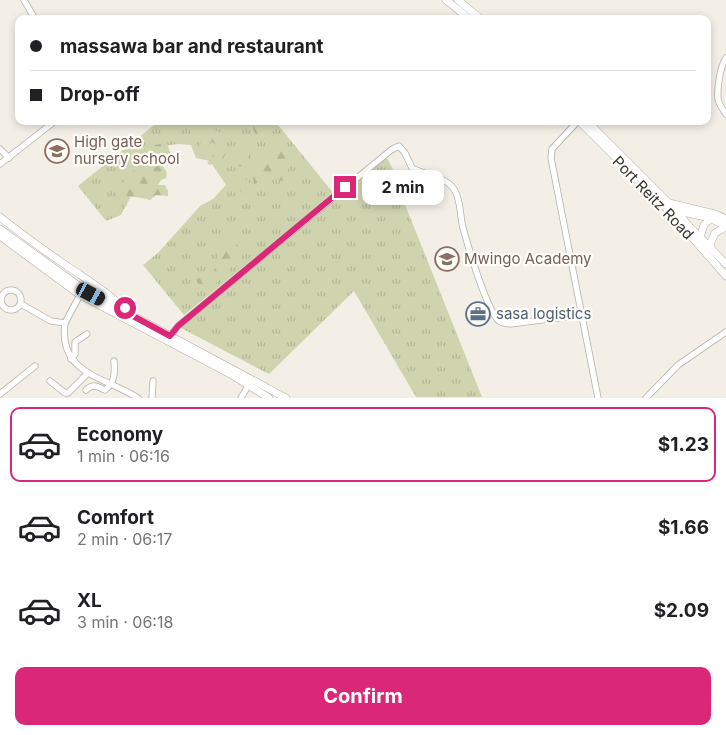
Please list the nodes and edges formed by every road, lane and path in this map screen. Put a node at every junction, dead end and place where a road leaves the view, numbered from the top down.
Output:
1 (24, 0) edge
2 (446, 0) edge
3 (458, 0) edge
4 (33, 15) edge
5 (465, 15) edge
6 (476, 15) edge
7 (726, 58) edge
8 (726, 114) edge
9 (50, 125) edge
10 (574, 125) edge
11 (582, 125) edge
12 (590, 125) edge
13 (0, 148) edge
14 (9, 158) junction
15 (0, 164) edge
16 (671, 208) junction
17 (712, 216) junction
18 (0, 217) edge
19 (726, 219) edge
20 (0, 222) edge
21 (726, 226) edge
22 (0, 229) edge
23 (2, 237) edge
24 (700, 238) junction
25 (710, 248) junction
26 (726, 264) edge
27 (726, 276) edge
28 (87, 280) junction
29 (80, 295) junction
30 (21, 304) dead end
31 (581, 315) junction
32 (133, 316) junction
33 (65, 323) junction
34 (726, 332) edge
35 (87, 334) dead end
36 (170, 336) junction
37 (71, 359) junction
38 (114, 361) dead end
39 (35, 366) dead end
40 (88, 373) junction
41 (50, 380) dead end
42 (152, 381) dead end
43 (112, 384) junction
44 (249, 384) junction
45 (86, 390) dead end
46 (0, 394) edge
47 (138, 398) edge
48 (152, 398) edge
49 (241, 398) edge
50 (269, 398) edge
51 (286, 398) edge
52 (598, 398) edge
53 (646, 398) edge

1 - 4 street
2 - 5 main road
3 - 6 main road
7 - 8 street
9 - 14 street
10 - 31 street
11 - 16 main road, Port Reitz Road
12 - 16 main road
13 - 14 street
14 - 15 street
16 - 17 main road
16 - 24 main road, Port Reitz Road
16 - 27 main road, Port Reitz Road
17 - 19 main road
17 - 21 main road
17 - 24 main road
18 - 28 main road
20 - 28 main road
21 - 25 main road
22 - 32 main road
23 - 29 main road
24 - 25 main road, Port Reitz Road
25 - 26 main road, Port Reitz Road
28 - 32 main road
29 - 33 street
29 - 44 main road
30 - 33 street
31 - 36 street
31 - 52 street
32 - 36 main road
33 - 37 street
34 - 53 street
35 - 37 street
36 - 51 main road
37 - 40 street
38 - 43 street
39 - 46 street
40 - 41 street
40 - 43 street
42 - 48 street
43 - 45 street
43 - 47 street
44 - 49 street
44 - 50 main road

